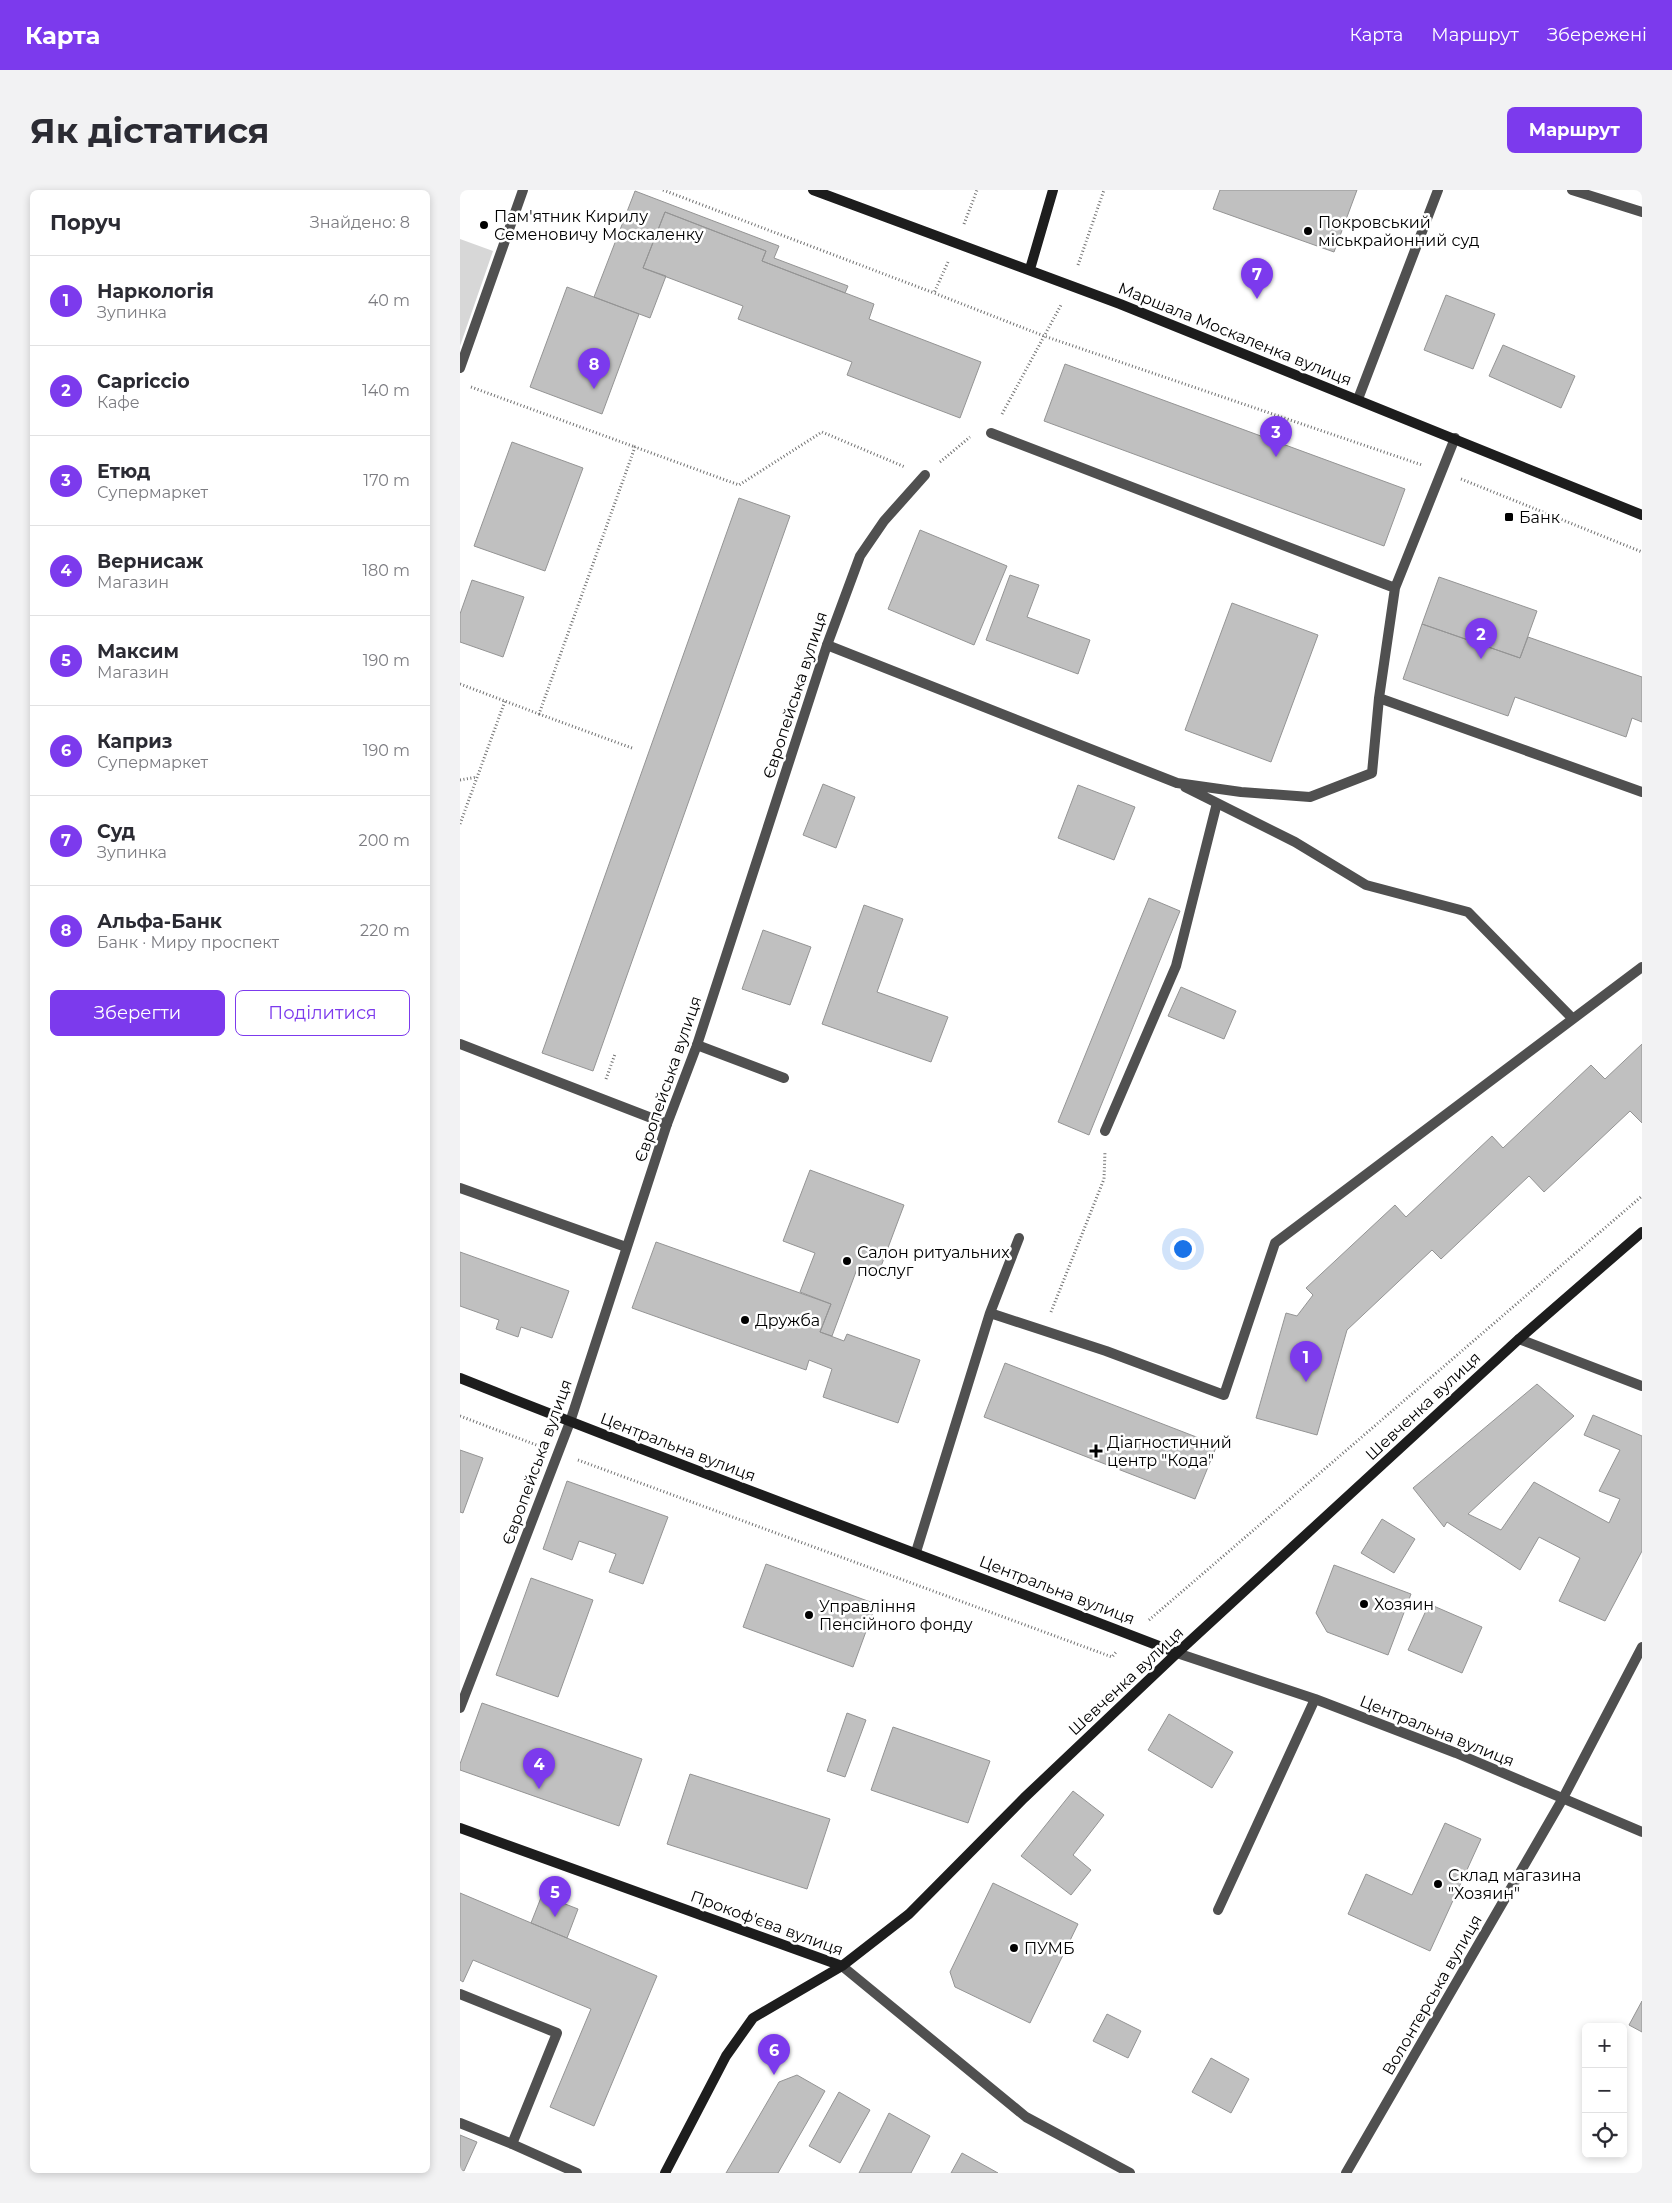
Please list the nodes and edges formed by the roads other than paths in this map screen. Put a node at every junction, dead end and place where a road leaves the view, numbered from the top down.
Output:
1 (523, 190) edge
2 (813, 190) edge
3 (1053, 190) edge
4 (1438, 190) edge
5 (1572, 190) edge
6 (1642, 212) edge
7 (1030, 269) junction
8 (460, 368) edge
9 (1358, 399) junction
10 (991, 433) road end
11 (1456, 438) junction
12 (925, 475) road end
13 (1642, 515) edge
14 (1395, 588) junction
15 (827, 645) junction
16 (1379, 698) junction
17 (1177, 783) junction
18 (1642, 792) edge
19 (1217, 803) junction
20 (1642, 967) edge
21 (1573, 1019) junction
22 (460, 1044) edge
23 (697, 1045) junction
24 (784, 1078) dead end
25 (667, 1124) junction
26 (1105, 1132) road end
27 (460, 1188) edge
28 (1642, 1232) edge
29 (1019, 1238) dead end
30 (626, 1247) junction
31 (990, 1314) junction
32 (1519, 1339) junction
33 (460, 1378) edge
34 (1642, 1386) edge
35 (570, 1422) junction
36 (916, 1552) junction
37 (1642, 1646) edge
38 (1177, 1653) junction
39 (1315, 1699) junction
40 (460, 1708) edge
41 (1562, 1800) junction
42 (460, 1828) edge
43 (1642, 1832) edge
44 (1218, 1910) dead end
45 (842, 1966) junction
46 (460, 1994) edge
47 (460, 2123) edge
48 (512, 2144) junction
49 (577, 2173) edge
50 (665, 2173) edge
51 (1130, 2173) edge
52 (1346, 2173) edge

1 - 8 street
2 - 7 street, Маршала Москаленка вулиця
3 - 7 street
4 - 9 street
5 - 6 street
7 - 9 street, Маршала Москаленка вулиця
9 - 11 street, Маршала Москаленка вулиця
10 - 14 street
11 - 13 street, Маршала Москаленка вулиця
11 - 14 street
12 - 15 street, Європейська вулиця
14 - 16 street
15 - 17 street
15 - 23 street, Європейська вулиця
16 - 17 street
16 - 18 street
17 - 19 street
19 - 21 street
19 - 26 street
20 - 21 street
21 - 31 street
22 - 25 street
23 - 24 street
23 - 25 street, Європейська вулиця
25 - 30 street, Європейська вулиця
27 - 30 street
28 - 32 street, Шевченка вулиця
29 - 31 street
30 - 35 street, Європейська вулиця
31 - 36 street
32 - 34 street
32 - 38 street, Шевченка вулиця
33 - 35 street, Центральна вулиця
35 - 36 street, Центральна вулиця
35 - 40 street, Європейська вулиця
36 - 38 street, Центральна вулиця
37 - 41 street, Волонтерська вулиця
38 - 39 street, Центральна вулиця
38 - 45 street, Шевченка вулиця
39 - 41 street, Центральна вулиця
39 - 44 street
41 - 43 street, Центральна вулиця
41 - 52 street, Волонтерська вулиця
42 - 45 street, Прокоф'єва вулиця
45 - 50 street, Шевченка вулиця
45 - 51 street, Прокоф'єва вулиця
46 - 48 street
47 - 48 street
48 - 49 street

